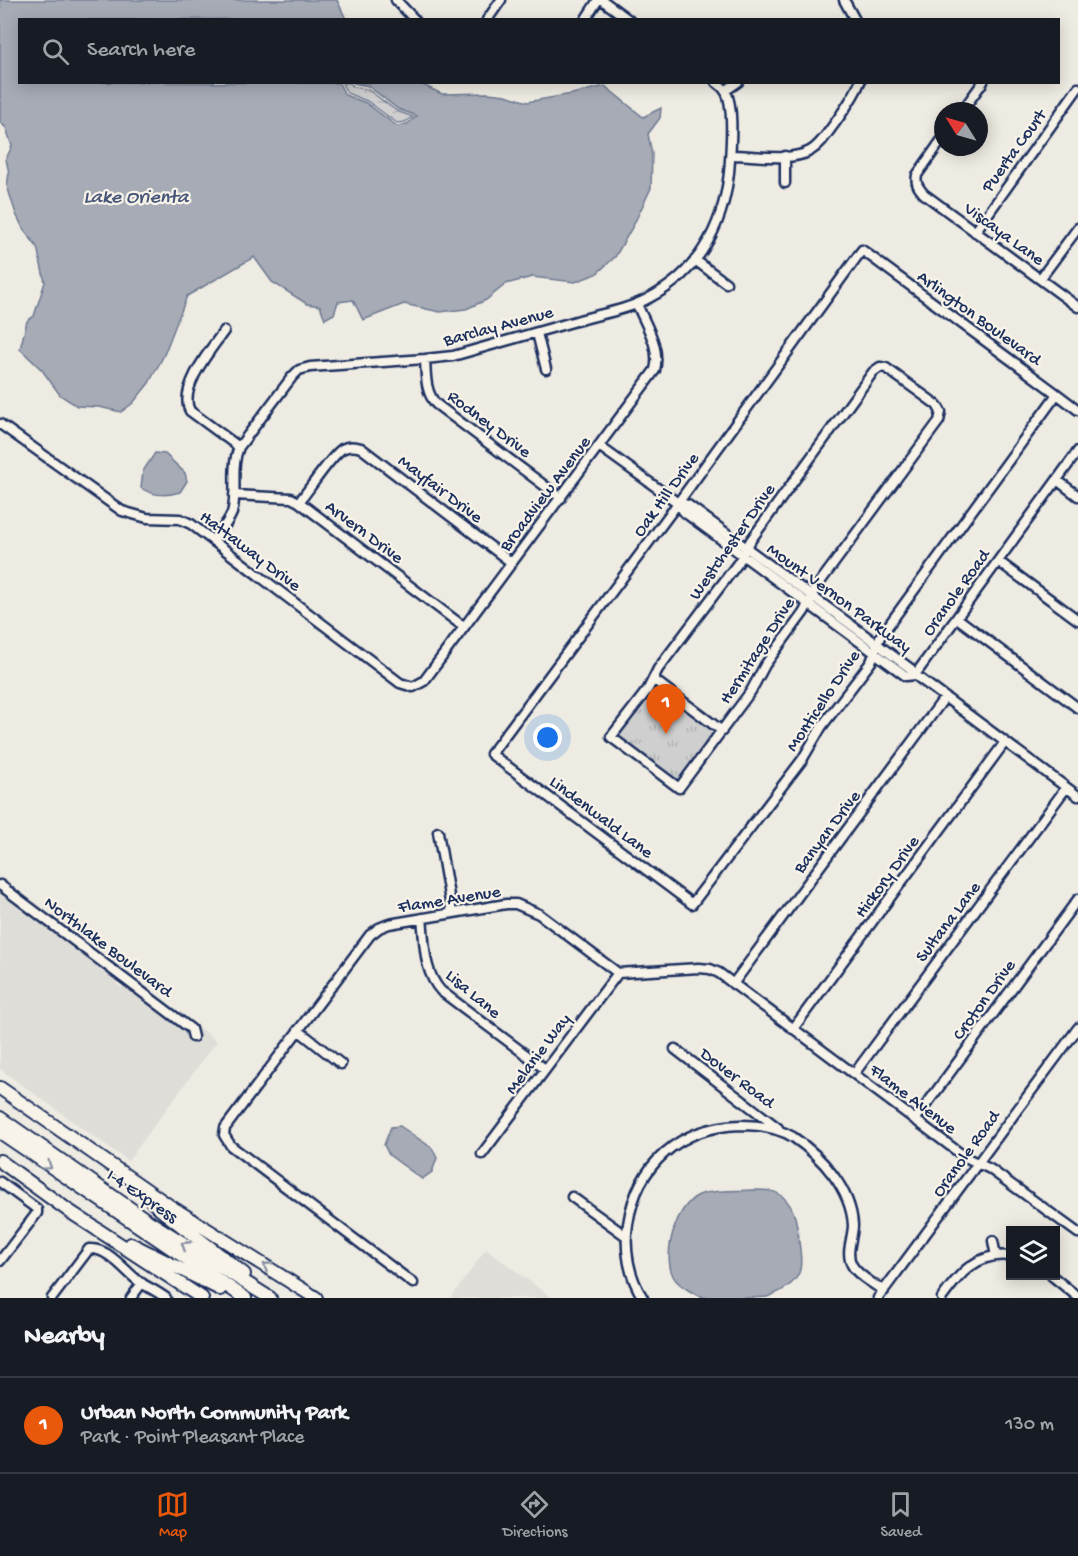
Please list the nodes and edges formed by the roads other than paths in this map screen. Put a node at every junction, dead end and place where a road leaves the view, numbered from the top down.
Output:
1 (396, 0) edge
2 (501, 0) edge
3 (600, 0) edge
4 (844, 0) edge
5 (413, 18) edge
6 (488, 18) edge
7 (586, 18) edge
8 (626, 18) edge
9 (854, 18) edge
10 (718, 84) edge
11 (735, 84) edge
12 (859, 84) edge
13 (982, 84) edge
14 (1078, 88) edge
15 (725, 91) junction
16 (969, 102) edge
17 (934, 150) edge
18 (730, 155) junction
19 (785, 156) junction
20 (785, 183) dead end
21 (1078, 228) edge
22 (975, 232) junction
23 (862, 250) joint
24 (694, 260) junction
25 (1040, 279) junction
26 (726, 283) dead end
27 (636, 304) junction
28 (1078, 307) edge
29 (224, 331) dead end
30 (537, 333) junction
31 (426, 359) junction
32 (546, 369) dead end
33 (1060, 397) junction
34 (1078, 399) edge
35 (1078, 410) edge
36 (941, 412) joint
37 (0, 424) edge
38 (600, 446) junction
39 (239, 447) junction
40 (1078, 451) edge
41 (1057, 480) junction
42 (234, 495) junction
43 (1078, 495) edge
44 (561, 498) junction
45 (299, 502) junction
46 (678, 503) junction
47 (213, 540) junction
48 (744, 551) junction
49 (998, 561) junction
50 (512, 562) junction
51 (809, 600) junction
52 (957, 618) junction
53 (1078, 620) edge
54 (464, 627) junction
55 (875, 648) junction
56 (915, 675) junction
57 (653, 679) junction
58 (413, 687) joint
59 (945, 698) junction
60 (1078, 708) edge
61 (722, 731) junction
62 (1005, 742) junction
63 (491, 754) joint
64 (679, 788) joint
65 (1066, 788) junction
66 (1078, 796) edge
67 (438, 832) dead end
68 (0, 885) edge
69 (1078, 898) edge
70 (692, 904) joint
71 (452, 913) junction
72 (422, 918) junction
73 (618, 972) junction
74 (733, 984) junction
75 (1078, 1028) edge
76 (793, 1029) junction
77 (298, 1030) junction
78 (193, 1037) dead end
79 (675, 1049) dead end
80 (341, 1064) dead end
81 (545, 1069) junction
82 (854, 1074) junction
83 (0, 1088) edge
84 (0, 1118) edge
85 (915, 1120) junction
86 (781, 1130) junction
87 (0, 1132) edge
88 (482, 1154) dead end
89 (0, 1161) edge
90 (977, 1163) junction
91 (0, 1182) edge
92 (137, 1184) junction
93 (572, 1197) dead end
94 (82, 1219) junction
95 (1078, 1233) edge
96 (626, 1236) junction
97 (993, 1241) dead end
98 (996, 1256) junction
99 (1006, 1256) edge
100 (0, 1261) edge
101 (1058, 1280) edge
102 (142, 1283) junction
103 (413, 1283) dead end
104 (881, 1294) edge
105 (1078, 1297) edge
106 (52, 1298) edge
107 (131, 1298) edge
108 (166, 1298) edge
109 (202, 1298) edge
110 (237, 1298) edge
111 (245, 1298) edge
112 (270, 1298) edge
113 (276, 1298) edge
114 (316, 1298) edge
115 (643, 1298) edge
116 (942, 1298) edge

1 - 5 street
2 - 6 street
3 - 7 street
3 - 8 street
4 - 9 street
10 - 15 street
11 - 15 street
12 - 19 street
13 - 16 street
14 - 22 street, Puerta Court
15 - 18 street, Barclay Avenue
17 - 22 street, Viscaya Lane
18 - 19 street
18 - 24 street, Barclay Avenue
19 - 20 street
21 - 25 street
22 - 25 street, Viscaya Lane
23 - 33 street, Arlington Boulevard
23 - 46 street, Oak Hill Drive
24 - 26 street
24 - 27 street, Barclay Avenue
25 - 28 street, Viscaya Lane
27 - 30 street, Barclay Avenue
27 - 38 street, Broadview Avenue
29 - 39 street
30 - 31 street, Barclay Avenue
30 - 32 street
31 - 39 street, Barclay Avenue
31 - 44 street, Rodney Drive
33 - 34 street
33 - 35 street, Arlington Boulevard
33 - 55 street, Monticello Drive
36 - 48 street, Westchester Drive
36 - 51 street, Hermitage Drive
37 - 47 street, Hattaway Drive
38 - 44 street, Broadview Avenue
38 - 46 street, Mount Vernon Parkway
39 - 42 street, Barclay Avenue
40 - 41 street, Oranole Road
41 - 43 street
41 - 49 street, Oranole Road
42 - 45 street, Arvern Drive
42 - 47 street, Barclay Avenue
44 - 50 street, Broadview Avenue
45 - 50 street, Mayfair Drive
45 - 54 street, Arvern Drive
46 - 48 street, Mount Vernon Parkway
46 - 63 street, Oak Hill Drive
47 - 58 street, Hattaway Drive
48 - 51 street, Mount Vernon Parkway
48 - 57 street, Westchester Drive
49 - 52 street, Oranole Road
49 - 53 street
50 - 54 street, Broadview Avenue
51 - 55 street, Mount Vernon Parkway
51 - 61 street, Hermitage Drive
52 - 56 street, Oranole Road
52 - 60 street
54 - 58 street, Broadview Avenue
55 - 56 street, Mount Vernon Parkway
55 - 70 street, Monticello Drive
56 - 59 street
57 - 61 street
57 - 64 street, Westchester Drive
59 - 62 street
59 - 74 street, Banyan Drive
61 - 64 street, Hermitage Drive
62 - 65 street
62 - 76 street, Hickory Drive
63 - 70 street, Lindenwald Lane
65 - 66 street
65 - 82 street, Sultana Lane
67 - 71 street
68 - 78 street, Northlake Boulevard
69 - 85 street, Croton Drive
71 - 72 street, Flame Avenue
71 - 73 street, Flame Avenue
72 - 77 street, Flame Avenue
72 - 81 street, Lisa Lane
73 - 74 street, Flame Avenue
73 - 81 street, Melanie Way
74 - 76 street, Flame Avenue
75 - 90 street, Oranole Road
76 - 82 street, Flame Avenue
77 - 80 street
77 - 103 street, Flame Avenue
79 - 86 street, Dover Road
81 - 88 street, Melanie Way
82 - 85 street, Flame Avenue
83 - 92 highway
112 -> 84 highway, I-4 Express
85 - 90 street, Flame Avenue
86 - 96 street
86 - 104 street, Dover Road
87 -> 111 highway, I-4 Express
89 - 94 highway
90 - 95 street, Flame Avenue
90 - 104 street, Oranole Road
91 - 100 street
92 - 113 highway
114 -> 92 highway
93 - 96 street
94 - 109 highway
94 - 110 highway
96 - 115 street
97 - 98 street
98 - 99 street
98 - 116 street
101 - 105 street
102 - 106 street
102 - 107 street
102 - 108 street

